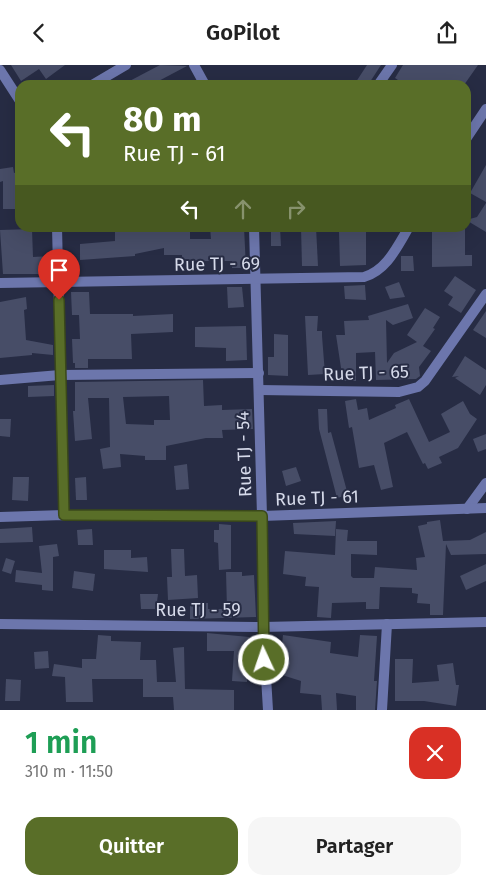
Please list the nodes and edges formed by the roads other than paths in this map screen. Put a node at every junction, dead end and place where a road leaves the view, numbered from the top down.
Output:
1 (126, 65) edge
2 (194, 65) edge
3 (392, 65) edge
4 (0, 70) edge
5 (100, 80) edge
6 (202, 80) edge
7 (382, 80) edge
8 (15, 93) edge
9 (486, 109) edge
10 (471, 132) edge
11 (57, 232) edge
12 (254, 232) edge
13 (406, 232) edge
14 (255, 279) junction
15 (58, 282) junction
16 (0, 283) edge
17 (486, 293) edge
18 (259, 373) junction
19 (60, 375) junction
20 (0, 380) edge
21 (259, 390) junction
22 (486, 483) edge
23 (467, 509) junction
24 (486, 509) edge
25 (64, 515) junction
26 (262, 516) junction
27 (0, 517) edge
28 (486, 622) edge
29 (0, 624) edge
30 (387, 624) junction
31 (262, 627) junction
32 (268, 710) edge
33 (382, 710) edge

1 - 5 street
2 - 6 street
3 - 7 street
4 - 8 street
9 - 10 street
11 - 15 street
12 - 14 street, Rue TJ - 54
13 - 14 street, Rue TJ - 69
14 - 15 street, Rue TJ - 69
14 - 18 street, Rue TJ - 54
15 - 16 street, Rue TJ - 69
15 - 19 street
17 - 21 street, Rue TJ - 65
18 - 19 street
18 - 21 street, Rue TJ - 54
19 - 20 street
19 - 25 street
21 - 26 street, Rue TJ - 54
22 - 23 street
23 - 24 street, Rue TJ - 61
23 - 26 street, Rue TJ - 61
25 - 26 street, Rue TJ - 61
25 - 27 street, Rue TJ - 61
26 - 31 street, Rue TJ - 54
28 - 30 street, Rue TJ - 59
29 - 31 street, Rue TJ - 59
30 - 31 street, Rue TJ - 59
30 - 33 street
31 - 32 street, Rue TJ - 54

